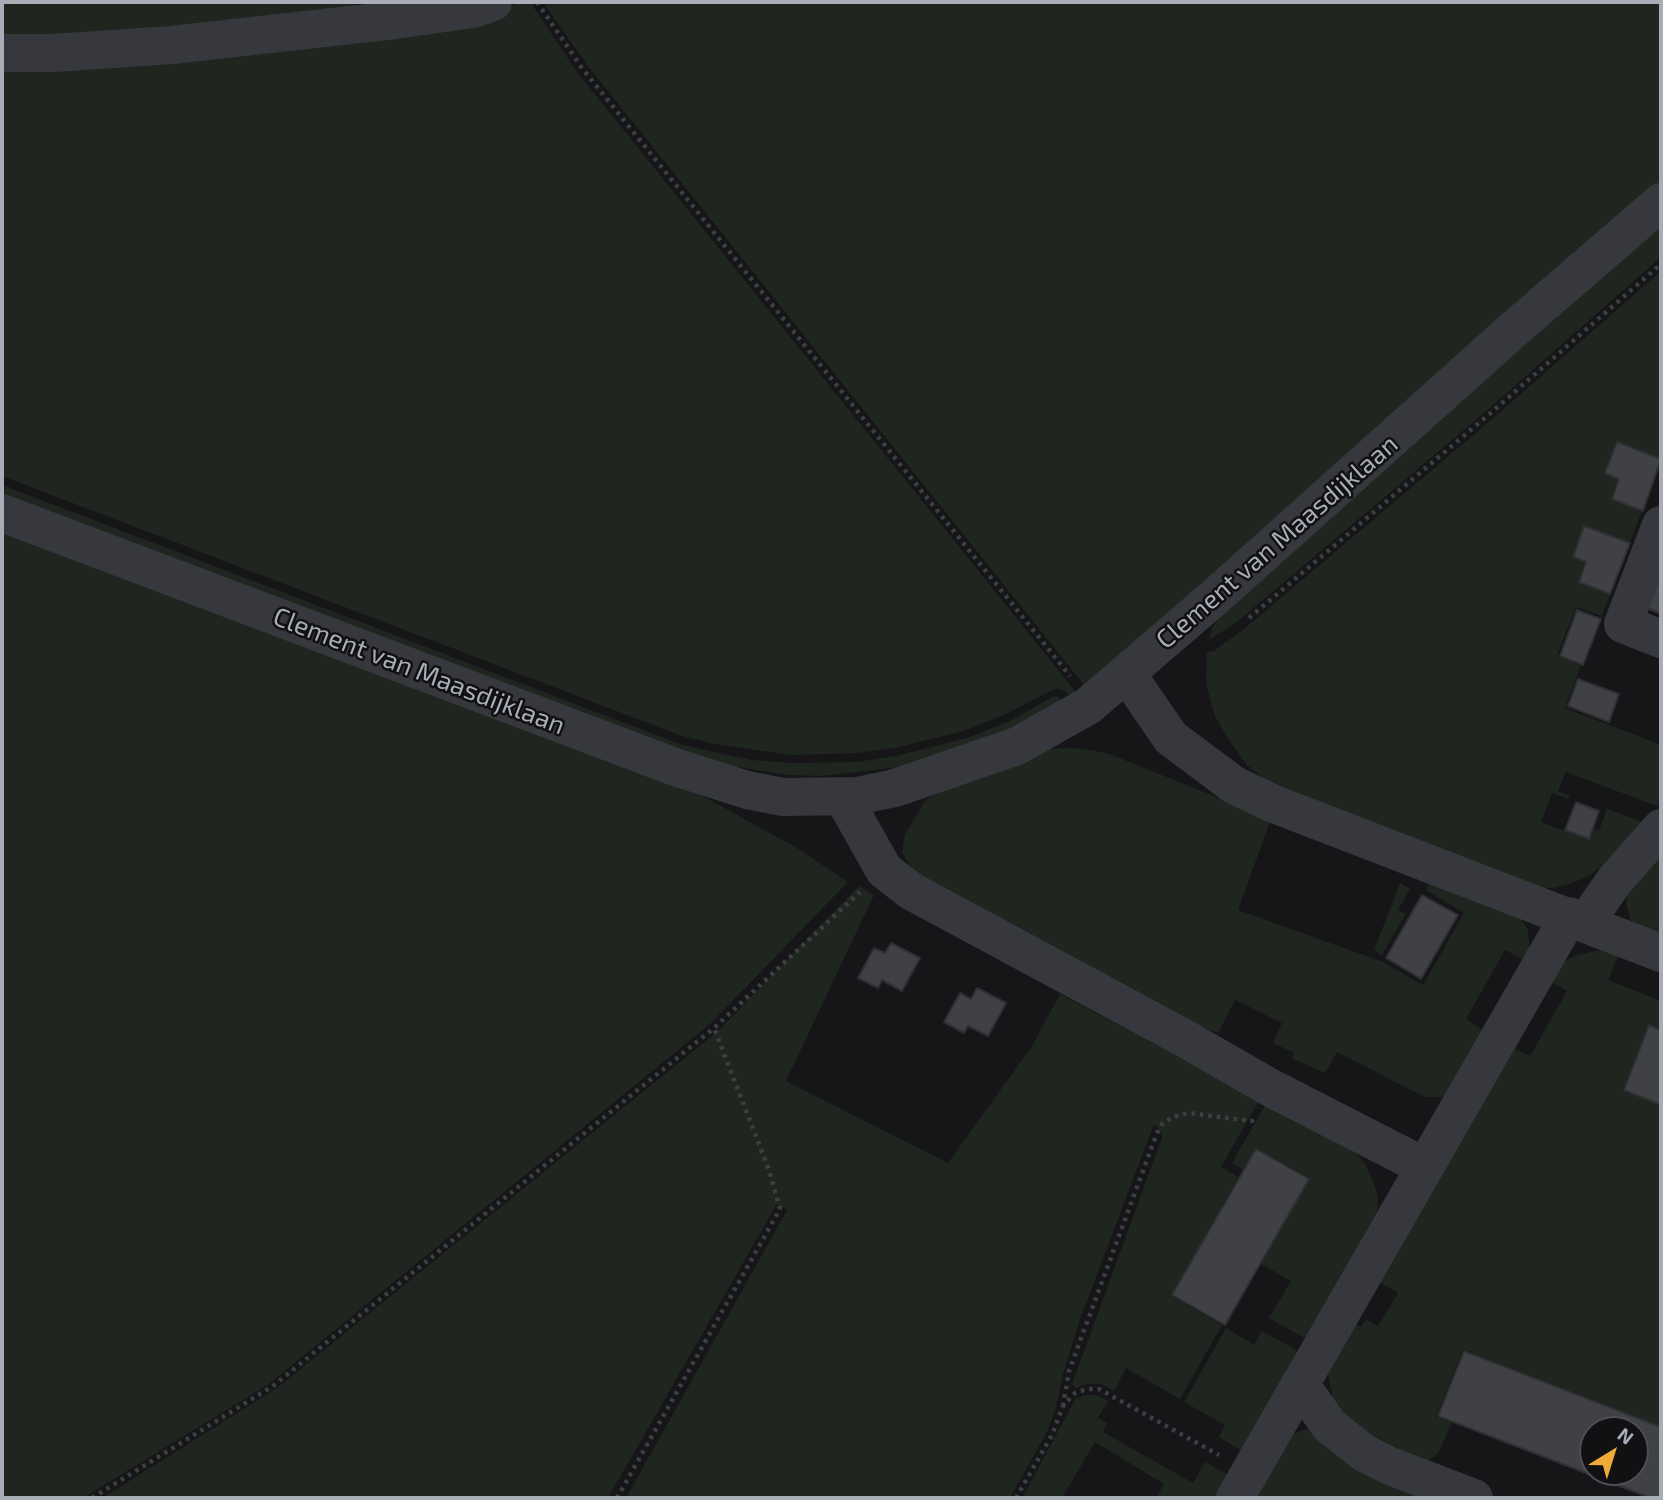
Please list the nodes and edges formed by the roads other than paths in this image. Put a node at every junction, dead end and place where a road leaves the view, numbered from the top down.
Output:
1 (493, 2) edge
2 (388, 11) edge
3 (2, 53) edge
4 (1661, 202) edge
5 (2, 513) edge
6 (1661, 525) edge
7 (1661, 639) edge
8 (1127, 674) junction
9 (843, 797) junction
10 (1661, 828) edge
11 (1577, 920) junction
12 (1661, 953) edge
13 (1425, 1167) junction
14 (1300, 1384) junction
15 (1243, 1485) edge
16 (1474, 1498) edge

1 - 2 street
2 - 3 street
4 - 8 street, Clement van Maasdijklaan
5 - 9 street, Clement van Maasdijklaan
6 - 7 street
8 - 9 street, Clement van Maasdijklaan
8 - 11 street
9 - 13 street
10 - 11 street
11 - 12 street
11 - 13 street
13 - 14 street
14 - 15 street
14 - 16 street

